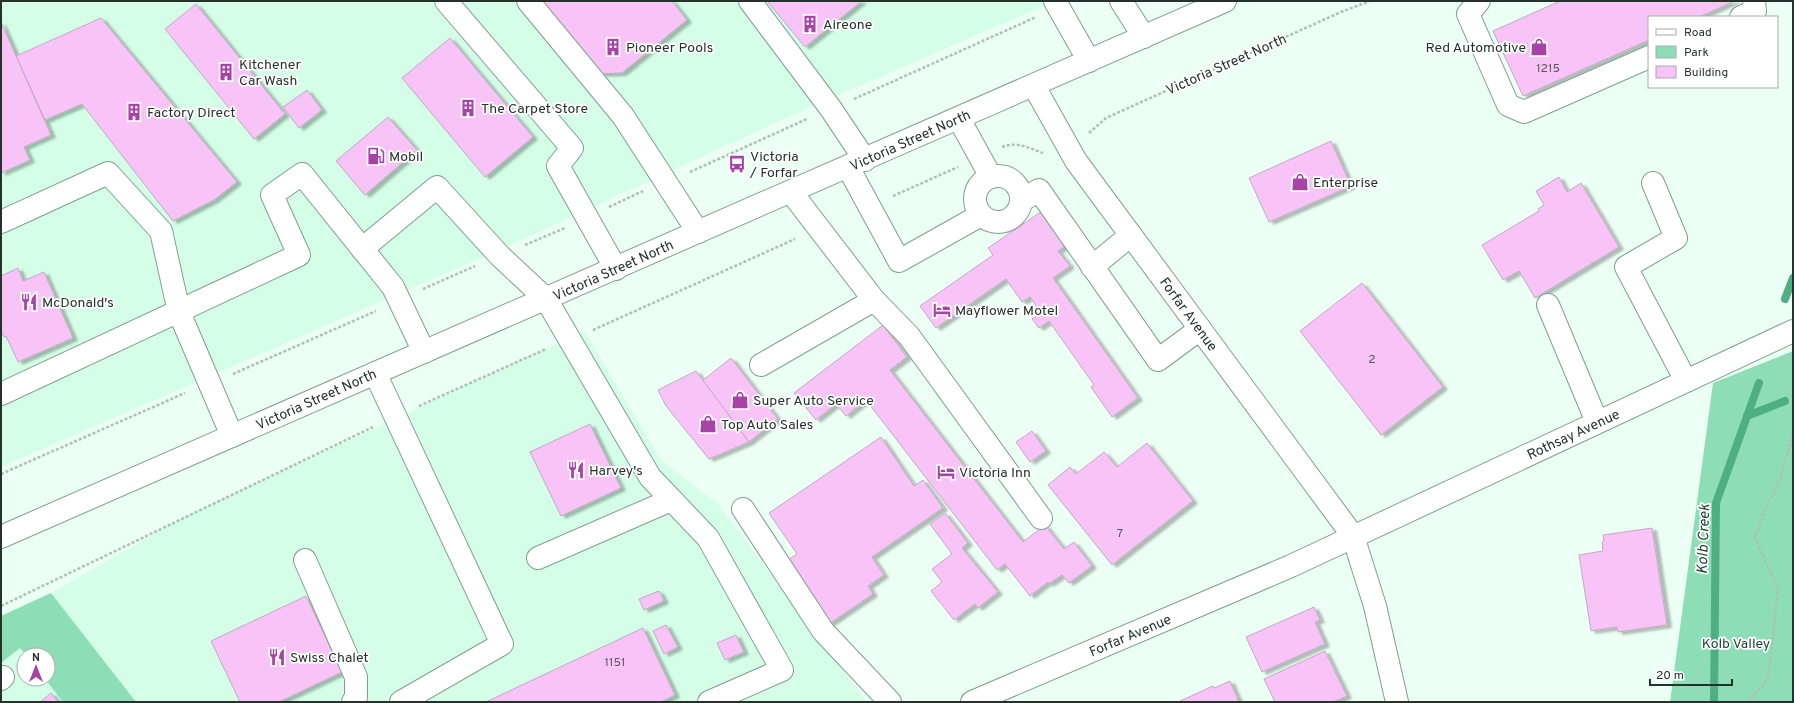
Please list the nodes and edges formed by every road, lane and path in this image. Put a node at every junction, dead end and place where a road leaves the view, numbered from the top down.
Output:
1 (446, 1) edge
2 (528, 1) edge
3 (750, 1) edge
4 (1121, 1) edge
5 (1225, 1) edge
6 (1370, 1) edge
7 (1479, 1) edge
8 (1754, 1) edge
9 (1056, 4) edge
10 (1743, 16) edge
11 (1144, 37) junction
12 (1648, 57) edge
13 (1089, 61) junction
14 (1034, 86) junction
15 (831, 109) junction
16 (959, 119) junction
17 (1087, 135) dead end
18 (1043, 154) dead end
19 (981, 157) junction
20 (857, 163) junction
21 (991, 177) junction
22 (666, 181) junction
23 (1653, 183) dead end
24 (791, 192) junction
25 (1021, 201) junction
26 (869, 207) junction
27 (981, 214) junction
28 (588, 217) junction
29 (1, 222) edge
30 (820, 229) junction
31 (698, 232) junction
32 (1131, 235) junction
33 (362, 249) junction
34 (500, 256) junction
35 (1092, 267) junction
36 (616, 268) junction
37 (546, 299) junction
38 (399, 300) junction
39 (874, 300) junction
40 (1548, 305) dead end
41 (179, 312) junction
42 (1200, 329) junction
43 (1793, 331) edge
44 (570, 339) junction
45 (424, 352) junction
46 (761, 365) dead end
47 (375, 373) junction
48 (1686, 381) junction
49 (210, 383) junction
50 (1, 394) edge
51 (430, 401) dead end
52 (1597, 422) junction
53 (365, 430) dead end
54 (1793, 433) edge
55 (232, 436) junction
56 (1, 474) edge
57 (671, 500) junction
58 (743, 509) dead end
59 (1041, 518) dead end
60 (1353, 536) junction
61 (1, 537) edge
62 (538, 558) dead end
63 (305, 560) dead end
64 (1, 606) edge
65 (353, 702) edge
66 (401, 702) edge
67 (709, 702) edge
68 (890, 702) edge
69 (972, 702) edge
70 (1397, 702) edge
71 (1748, 702) edge

1 - 28 street
2 - 22 street
3 - 15 street
4 - 11 street
5 - 11 street, Victoria Street North
6 - 17 path, Victoria Street North
7 - 12 street
8 - 10 street
9 - 13 street
9 - 15 path
11 - 13 street, Victoria Street North
13 - 14 street, Victoria Street North
14 - 16 street, Victoria Street North
14 - 32 street, Forfar Avenue
15 - 20 street
15 - 22 path
16 - 19 street
16 - 20 street, Victoria Street North
18 - 19 path
19 - 21 street
19 - 26 path
20 - 24 street, Victoria Street North
20 - 26 street
21 - 25 street
21 - 27 street
22 - 28 path
22 - 31 street
23 - 48 street
24 - 30 street
24 - 31 street, Victoria Street North
25 - 27 street
25 - 35 street
26 - 27 street
28 - 34 path
28 - 36 street
29 - 41 street
30 - 39 street
30 - 44 path
31 - 36 street, Victoria Street North
32 - 35 street
32 - 42 street, Forfar Avenue
33 - 34 street
33 - 38 street
33 - 41 street
34 - 37 street
34 - 38 path
35 - 42 street
36 - 37 street, Victoria Street North
37 - 44 street
37 - 45 street, Victoria Street North
38 - 45 street
38 - 49 path
39 - 46 street
39 - 59 street
40 - 52 street
41 - 49 street
41 - 50 street
42 - 60 street, Forfar Avenue
43 - 48 street, Rothsay Avenue
44 - 51 path
44 - 57 street
45 - 47 street, Victoria Street North
47 - 55 street, Victoria Street North
47 - 66 street
48 - 52 street, Rothsay Avenue
49 - 55 street
49 - 56 path
52 - 60 street, Rothsay Avenue
53 - 64 path
54 - 71 path
55 - 61 street, Victoria Street North
57 - 62 street
57 - 67 street
58 - 68 street
60 - 69 street, Forfar Avenue
60 - 70 street, Forfar Avenue
63 - 65 street

